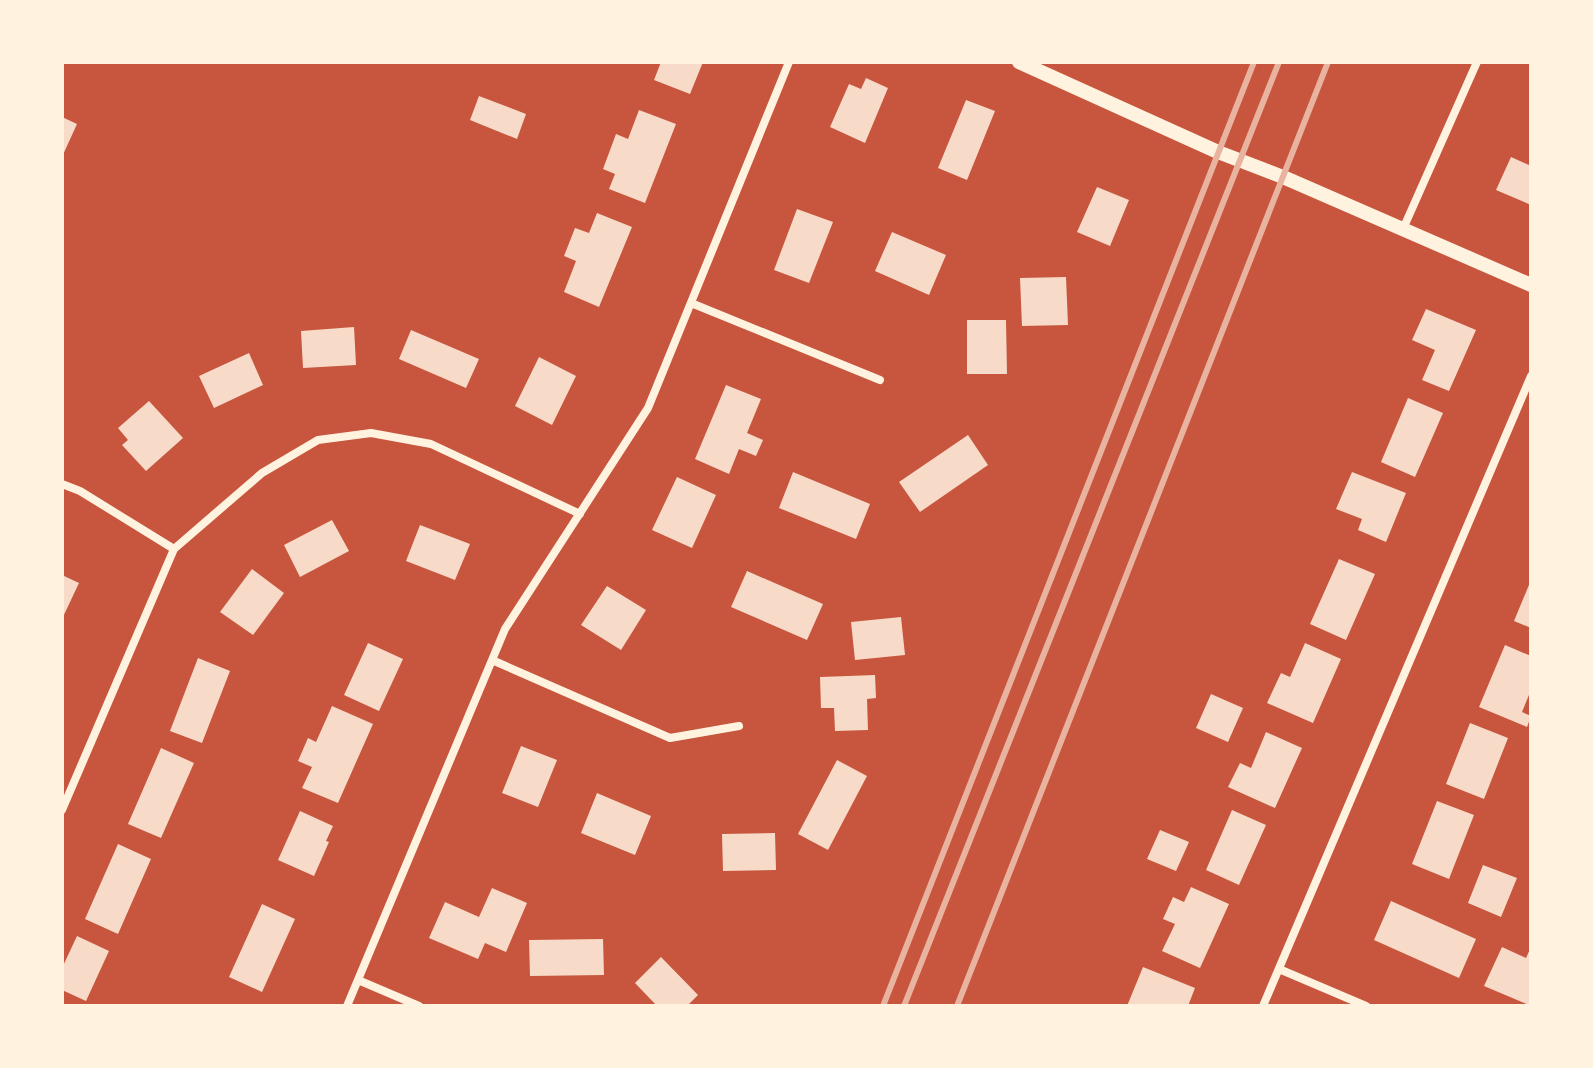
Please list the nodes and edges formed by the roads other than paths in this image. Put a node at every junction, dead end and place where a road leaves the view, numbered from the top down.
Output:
1 (789, 62) edge
2 (1019, 62) edge
3 (1477, 62) edge
4 (1403, 229) junction
5 (1531, 285) edge
6 (691, 303) junction
7 (1531, 376) edge
8 (880, 380) dead end
9 (62, 484) edge
10 (580, 514) junction
11 (174, 549) junction
12 (492, 660) junction
13 (739, 726) dead end
14 (62, 810) edge
15 (1279, 969) junction
16 (358, 980) junction
17 (347, 1006) edge
18 (419, 1006) edge
19 (1263, 1006) edge
20 (1366, 1006) edge

1 - 6 street
2 - 4 street
3 - 4 street
4 - 5 street
6 - 8 street
6 - 10 street
7 - 15 street
9 - 11 street
10 - 11 street
10 - 12 street
11 - 14 street
12 - 13 street
12 - 16 street
15 - 19 street
15 - 20 street
16 - 17 street
16 - 18 street

